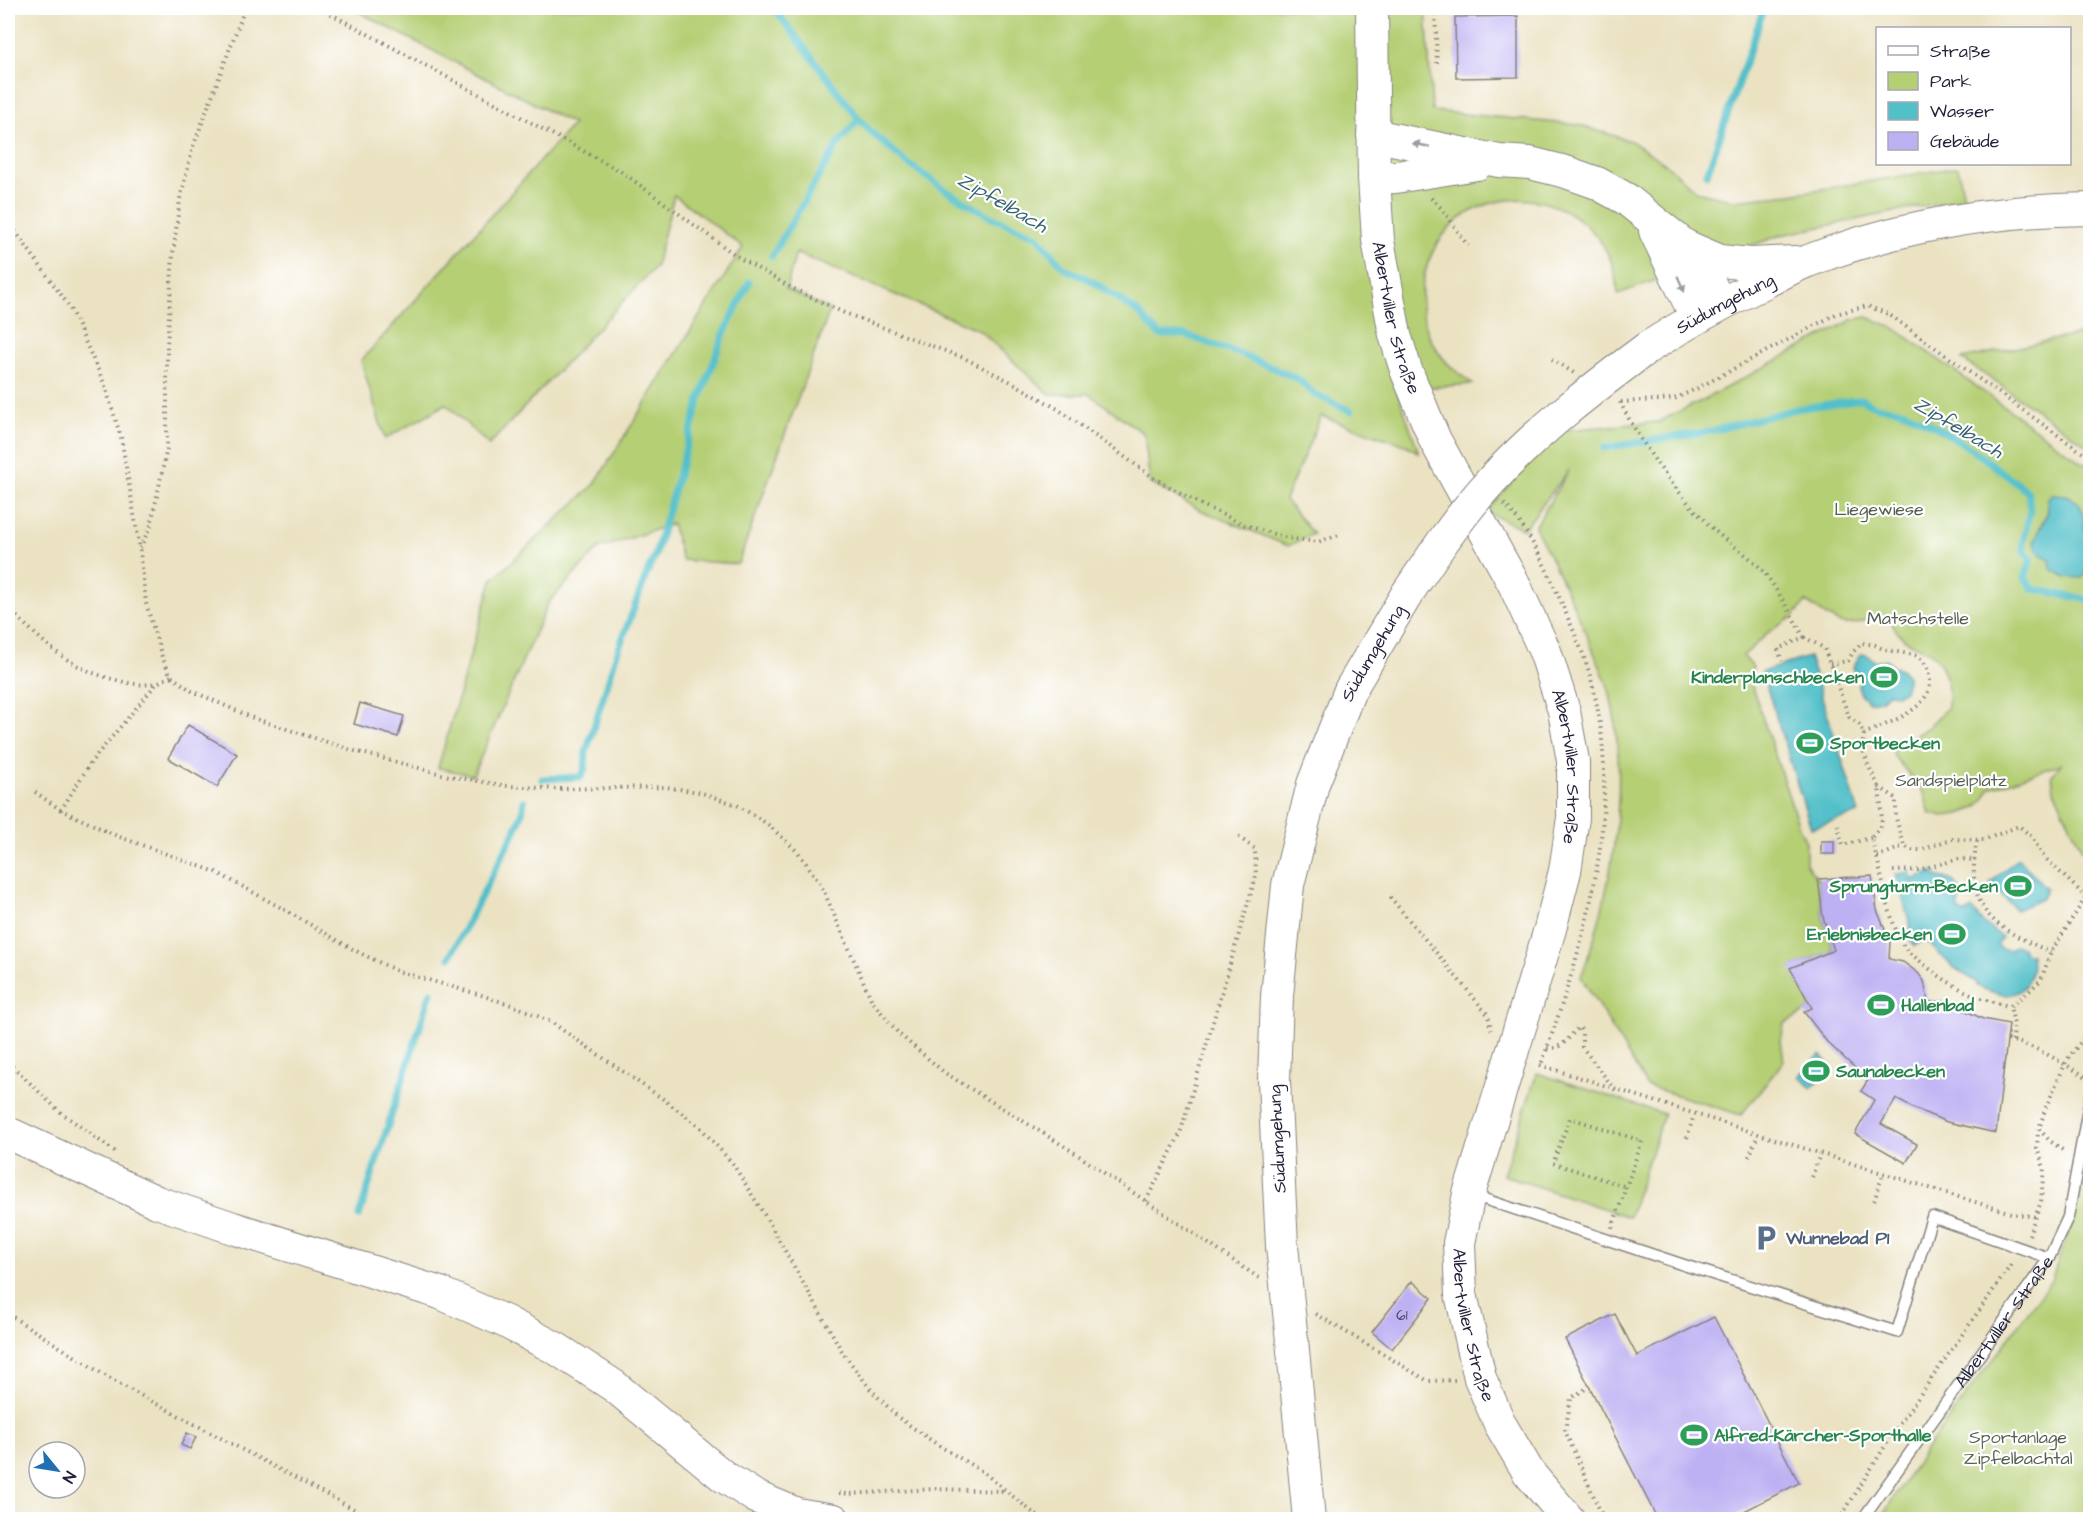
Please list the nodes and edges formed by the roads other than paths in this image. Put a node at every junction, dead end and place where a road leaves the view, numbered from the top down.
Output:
1 (1372, 8) edge
2 (1373, 135) junction
3 (1499, 161) junction
4 (1374, 178) junction
5 (2091, 209) edge
6 (1646, 214) junction
7 (1685, 246) junction
8 (1808, 261) junction
9 (1708, 310) junction
10 (2091, 1098) edge
11 (8, 1133) edge
12 (1469, 1194) junction
13 (2049, 1258) junction
14 (834, 1520) edge
15 (1309, 1520) edge
16 (1569, 1520) edge
17 (1862, 1520) edge

1 - 2 street, Albertviller Straße
3 -> 2 street
2 - 4 street, Albertviller Straße
3 - 4 street
3 - 6 street
4 - 12 street, Albertviller Straße
5 - 8 street, Südumgehung
6 - 7 street
6 -> 9 street
7 - 8 street
7 - 9 street
8 - 9 street, Südumgehung
9 - 15 street, Südumgehung, bridge
10 - 13 lane, Albertviller Straße
11 - 14 street
12 - 13 lane
12 - 16 street, Albertviller Straße
13 - 17 lane, Albertviller Straße

